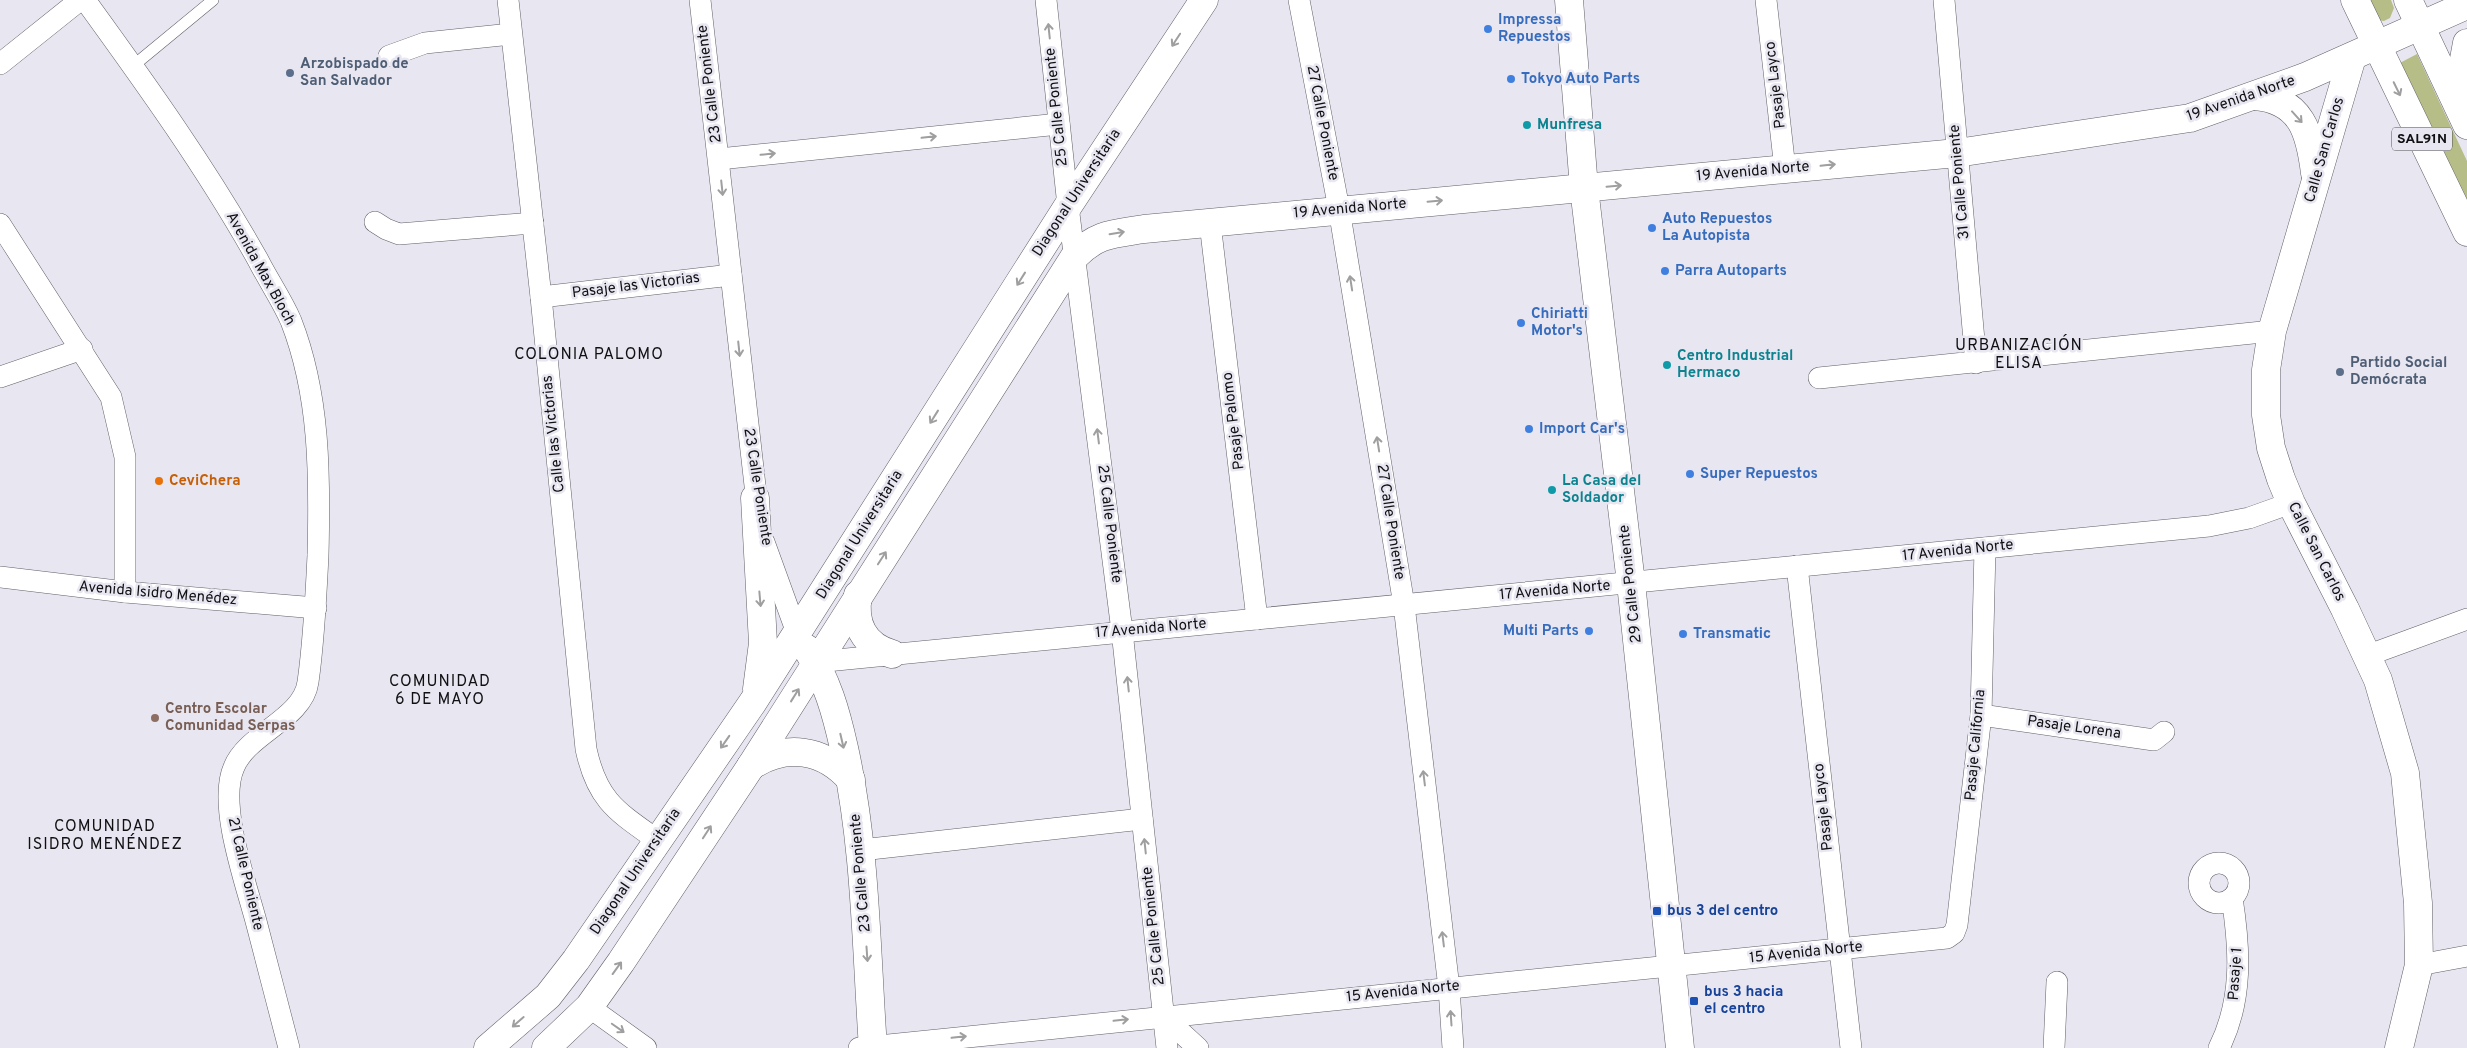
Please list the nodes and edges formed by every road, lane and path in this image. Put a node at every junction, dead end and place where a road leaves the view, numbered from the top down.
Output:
1 (80, 0) edge
2 (85, 0) edge
3 (213, 0) edge
4 (508, 0) edge
5 (700, 0) edge
6 (1046, 0) edge
7 (1204, 0) edge
8 (1299, 0) edge
9 (1570, 0) edge
10 (1766, 0) edge
11 (1944, 0) edge
12 (2355, 0) edge
13 (2408, 0) edge
14 (2467, 5) edge
15 (2420, 26) junction
16 (512, 34) junction
17 (2467, 43) edge
18 (2364, 51) junction
19 (389, 56) dead end
20 (0, 64) edge
21 (133, 66) junction
22 (2255, 96) junction
23 (1059, 124) junction
24 (2467, 124) edge
25 (1957, 153) junction
26 (719, 158) junction
27 (1785, 170) junction
28 (2316, 180) junction
29 (1584, 188) junction
30 (1068, 206) junction
31 (1339, 209) junction
32 (375, 222) dead end
33 (1210, 223) junction
34 (0, 224) edge
35 (532, 224) junction
36 (2467, 232) edge
37 (1075, 256) junction
38 (731, 275) junction
39 (541, 297) junction
40 (2272, 331) junction
41 (82, 349) junction
42 (1976, 363) junction
43 (0, 377) edge
44 (1819, 378) dead end
45 (755, 498) junction
46 (2290, 504) junction
47 (1985, 548) junction
48 (1797, 566) junction
49 (0, 577) edge
50 (1631, 583) junction
51 (125, 592) junction
52 (858, 595) junction
53 (1404, 605) junction
54 (316, 608) junction
55 (2467, 619) edge
56 (1258, 620) junction
57 (1122, 632) junction
58 (797, 633) junction
59 (892, 654) junction
60 (2366, 656) junction
61 (816, 662) junction
62 (753, 702) junction
63 (1981, 715) junction
64 (2164, 732) dead end
65 (751, 766) junction
66 (851, 780) junction
67 (1142, 819) junction
68 (657, 840) junction
69 (860, 850) junction
70 (2232, 898) dead end
71 (1946, 938) joint
72 (1840, 950) junction
73 (2467, 956) edge
74 (2419, 965) junction
75 (1671, 968) junction
76 (2057, 982) dead end
77 (1449, 988) junction
78 (589, 1007) junction
79 (1163, 1016) junction
80 (289, 1048) edge
81 (488, 1048) edge
82 (546, 1048) edge
83 (646, 1048) edge
84 (869, 1048) edge
85 (1167, 1048) edge
86 (1198, 1048) edge
87 (1453, 1048) edge
88 (1680, 1048) edge
89 (1851, 1048) edge
90 (2054, 1048) edge
91 (2219, 1048) edge
92 (2400, 1048) edge

1 - 20 street
2 - 21 street, Avenida Max Bloch
3 - 21 lane
4 - 16 street, Calle las Victorias
5 - 26 street, 23 Calle Poniente
23 -> 6 street, 25 Calle Poniente
7 -> 30 main road, Diagonal Universitaria
8 - 31 street, 27 Calle Poniente
9 - 29 main road, 29 Calle Poniente
10 - 27 street, Pasaje Layco
11 - 25 street, 31 Calle Poniente
12 - 18 main road, SAL91N
13 - 15 main road, SAL91N
14 - 15 main road, 19 Avenida Norte
15 - 18 main road, 19 Avenida Norte
15 - 24 main road, SAL91N
16 - 19 street
16 - 35 street, Calle las Victorias
17 - 24 main road
18 - 22 main road, 19 Avenida Norte
18 - 28 main road, Calle San Carlos
18 -> 36 main road, SAL91N
21 - 54 street, Avenida Max Bloch
22 - 25 main road, 19 Avenida Norte
22 -> 28 main road
26 -> 23 street
23 - 30 street, 25 Calle Poniente
27 -> 25 main road, 19 Avenida Norte
25 - 42 street, 31 Calle Poniente
26 -> 38 street, 23 Calle Poniente
29 -> 27 main road, 19 Avenida Norte
28 - 40 main road, Calle San Carlos
31 -> 29 main road, 19 Avenida Norte
29 - 50 main road, 29 Calle Poniente
30 - 37 street, 25 Calle Poniente
30 -> 58 main road, Diagonal Universitaria
31 - 33 main road, 19 Avenida Norte
53 -> 31 street, 27 Calle Poniente
32 - 35 street
37 -> 33 main road, 19 Avenida Norte
33 - 56 street, Pasaje Palomo
34 - 41 street
35 - 39 street, Calle las Victorias
52 -> 37 main road, Diagonal Universitaria
57 -> 37 street, 25 Calle Poniente
38 - 39 street, Pasaje las Victorias
38 -> 45 street, 23 Calle Poniente
39 - 68 street, Calle las Victorias
40 - 42 street
40 - 46 main road, Calle San Carlos
41 - 43 street
41 - 51 street
42 - 44 street
45 - 58 street, 23 Calle Poniente
45 -> 62 main road
46 - 47 street, 17 Avenida Norte
46 - 60 main road, Calle San Carlos
47 - 48 street, 17 Avenida Norte
47 - 63 street, Pasaje California
48 - 50 street, 17 Avenida Norte
48 - 72 street, Pasaje Layco
49 - 51 street, Avenida Isidro Menédez
50 - 53 street, 17 Avenida Norte
50 - 75 main road, 29 Calle Poniente
51 - 54 street, Avenida Isidro Menédez
52 - 59 main road
52 - 61 main road, Diagonal Universitaria
53 - 56 street, 17 Avenida Norte
77 -> 53 street, 27 Calle Poniente
54 - 80 street, 21 Calle Poniente
55 - 60 street
56 - 57 street, 17 Avenida Norte
57 - 59 street, 17 Avenida Norte
67 -> 57 street, 25 Calle Poniente
58 - 61 main road, 23 Calle Poniente
58 - 62 main road, Diagonal Universitaria
59 - 61 street, 17 Avenida Norte
60 - 74 main road, Calle San Carlos
65 -> 61 main road, Diagonal Universitaria
61 -> 66 main road, 23 Calle Poniente
62 -> 68 main road, Diagonal Universitaria
63 - 64 street, Pasaje Lorena
63 - 71 street, Pasaje California
65 - 66 main road
78 -> 65 main road, Diagonal Universitaria
66 - 69 main road, 23 Calle Poniente
67 - 69 street
79 -> 67 street, 25 Calle Poniente
68 -> 81 main road, Diagonal Universitaria
69 -> 84 main road, 23 Calle Poniente
70 - 91 street, Pasaje 1
71 - 72 street, 15 Avenida Norte
72 - 75 street, 15 Avenida Norte
72 - 89 street, Pasaje Layco
73 - 74 street
74 - 92 main road, Calle San Carlos
75 - 77 street, 15 Avenida Norte
75 - 88 main road, 29 Calle Poniente
76 - 90 street
77 - 79 street, 15 Avenida Norte
87 -> 77 street, 27 Calle Poniente
78 - 82 main road, Diagonal Universitaria
78 -> 83 street
84 -> 79 street, 15 Avenida Norte
79 - 85 street, 25 Calle Poniente
79 - 86 street

